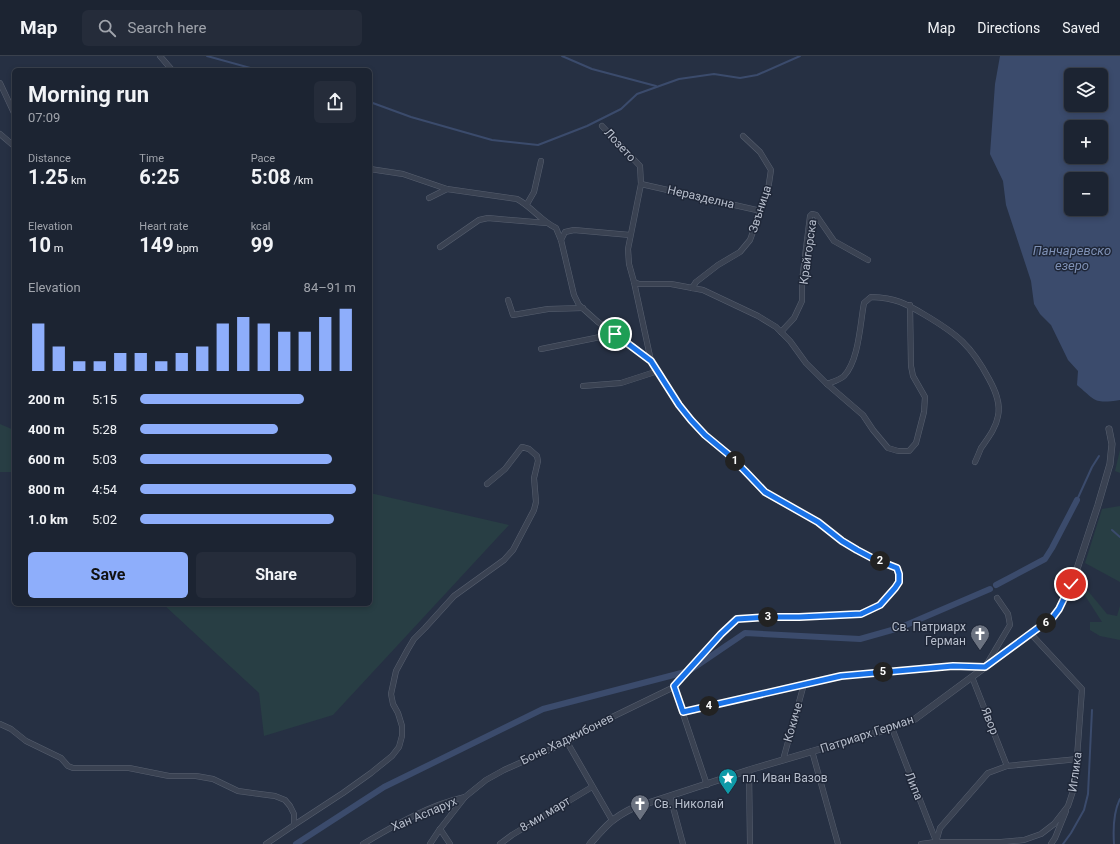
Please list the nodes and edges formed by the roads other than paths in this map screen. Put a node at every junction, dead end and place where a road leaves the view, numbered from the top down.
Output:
1 (160, 56) edge
2 (170, 68) edge
3 (0, 84) edge
4 (12, 109) edge
5 (602, 126) dead end
6 (0, 134) edge
7 (743, 136) dead end
8 (12, 144) edge
9 (541, 160) dead end
10 (372, 169) edge
11 (641, 184) junction
12 (447, 189) junction
13 (429, 198) dead end
14 (527, 204) junction
15 (760, 211) junction
16 (546, 223) junction
17 (630, 235) junction
18 (561, 240) junction
19 (440, 247) dead end
20 (868, 260) dead end
21 (634, 282) junction
22 (692, 288) junction
23 (508, 300) dead end
24 (910, 305) junction
25 (582, 308) junction
26 (781, 332) junction
27 (615, 334) junction
28 (541, 349) dead end
29 (651, 361) junction
30 (658, 371) junction
31 (827, 384) junction
32 (583, 386) dead end
33 (1109, 429) dead end
34 (975, 462) dead end
35 (487, 484) dead end
36 (997, 598) dead end
37 (1031, 634) junction
38 (985, 667) junction
39 (972, 676) junction
40 (804, 684) junction
41 (674, 686) junction
42 (683, 712) junction
43 (0, 724) edge
44 (892, 728) junction
45 (567, 742) junction
46 (812, 751) junction
47 (1078, 759) junction
48 (783, 760) junction
49 (1007, 766) junction
50 (749, 770) junction
51 (707, 785) junction
52 (592, 787) junction
53 (670, 796) junction
54 (465, 797) junction
55 (1068, 806) junction
56 (612, 820) junction
57 (294, 825) junction
58 (440, 829) junction
59 (937, 843) edge
60 (266, 844) edge
61 (363, 844) edge
62 (430, 844) edge
63 (450, 844) edge
64 (500, 844) edge
65 (590, 844) edge
66 (683, 844) edge
67 (750, 844) edge
68 (838, 844) edge
69 (921, 844) edge
70 (1051, 844) edge

1 - 2 street
3 - 4 street
5 - 11 street, Лозето
6 - 8 street
7 - 15 street, Звъница
9 - 14 street
10 - 12 street
11 - 15 street, Неразделна
11 - 17 street, Лозето
12 - 13 street
12 - 14 street
14 - 16 street
15 - 22 street, Звъница
16 - 18 street
16 - 19 street
17 - 18 street
17 - 21 street, Лозето
18 - 25 street
20 - 26 street, Крайгорска
21 - 22 street
21 - 29 street, Лозето
22 - 26 street
23 - 25 street
24 - 31 street
24 - 31 street
24 - 34 street
25 - 27 street
26 - 31 street
27 - 28 street
27 - 29 street
29 - 30 street, Боне Хаджибонев
30 - 32 street
30 - 41 street, Боне Хаджибонев
33 - 37 street, Патриарх Герман
35 - 57 street
36 - 38 street
37 - 38 street, Патриарх Герман
37 - 47 street, Иглика
38 - 39 street, Патриарх Герман
38 - 40 street
39 - 44 street, Патриарх Герман
39 - 49 street, Явор
40 - 42 street
40 - 48 street, Кокиче
41 - 42 street
41 - 45 street, Боне Хаджибонев
42 - 51 street
43 - 57 street
44 - 46 street, Патриарх Герман
44 - 59 street, Липа
45 - 52 street
45 - 54 street, Боне Хаджибонев
46 - 48 street, Патриарх Герман
46 - 68 street
47 - 49 street
47 - 55 street, Иглика
48 - 50 street, Патриарх Герман
49 - 59 street
50 - 51 street, Патриарх Герман
50 - 67 street
51 - 53 street, Патриарх Герман
52 - 56 street
52 - 64 street, 8-ми март
53 - 56 street, Патриарх Герман
53 - 66 street
54 - 58 street, Боне Хаджибонев
54 - 61 street, Хан Аспарух
55 - 59 street, Иглика
55 - 70 street
56 - 65 street, Патриарх Герман
57 - 60 street
58 - 62 street, Боне Хаджибонев
58 - 63 street
59 - 69 street, Иглика

